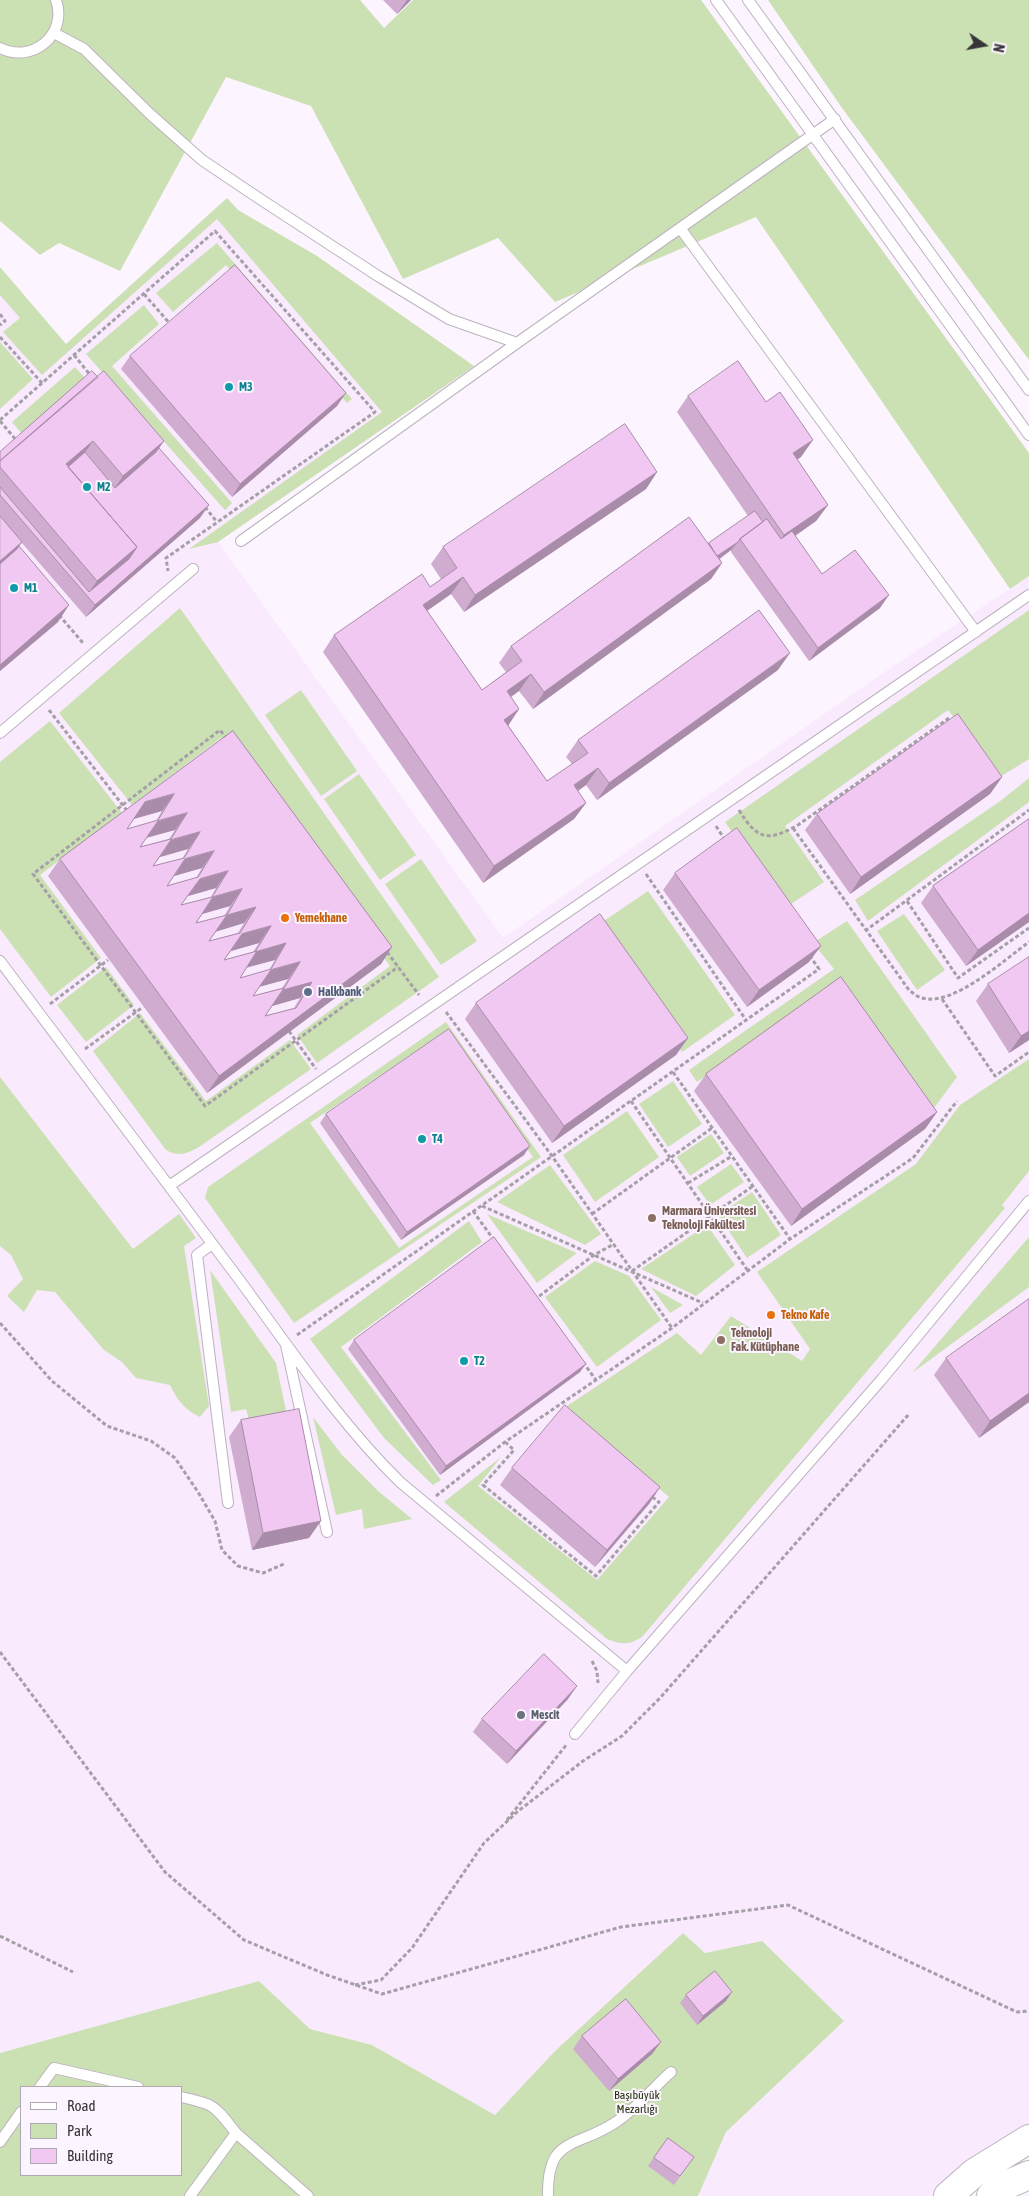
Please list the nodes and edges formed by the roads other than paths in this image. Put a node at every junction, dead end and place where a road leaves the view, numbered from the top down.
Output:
1 (56, 0) edge
2 (716, 0) edge
3 (748, 0) edge
4 (54, 33) junction
5 (0, 48) edge
6 (835, 119) junction
7 (812, 135) junction
8 (680, 228) junction
9 (518, 343) junction
10 (1029, 390) edge
11 (1029, 435) edge
12 (241, 542) dead end
13 (194, 569) dead end
14 (1029, 595) edge
15 (976, 632) junction
16 (0, 733) edge
17 (0, 961) edge
18 (169, 1186) junction
19 (1029, 1201) edge
20 (212, 1244) junction
21 (286, 1342) junction
22 (228, 1503) dead end
23 (327, 1532) dead end
24 (627, 1671) junction
25 (575, 1734) road end
26 (671, 2072) dead end
27 (41, 2086) edge
28 (134, 2086) edge
29 (182, 2097) edge
30 (20, 2113) edge
31 (236, 2134) junction
32 (1029, 2139) edge
33 (0, 2142) edge
34 (1029, 2174) edge
35 (190, 2196) edge
36 (308, 2196) edge
37 (548, 2196) edge
38 (948, 2196) edge
39 (991, 2196) edge

1 - 4 lane
2 - 7 lane
3 - 6 lane
4 - 5 lane
4 - 9 lane
6 - 7 lane
6 - 10 lane
7 - 8 lane
7 - 11 lane
8 - 9 lane
8 - 15 lane
9 - 12 lane
13 - 16 lane
14 - 15 lane
15 - 18 lane
17 - 18 lane
18 - 20 lane
19 - 24 lane
20 - 21 lane
20 - 22 lane
21 - 23 lane
21 - 24 lane
24 - 25 lane
26 - 37 lane
27 - 28 lane
29 - 31 lane
30 - 33 lane
31 - 35 lane
31 - 36 lane
32 - 38 main road
34 - 39 main road

